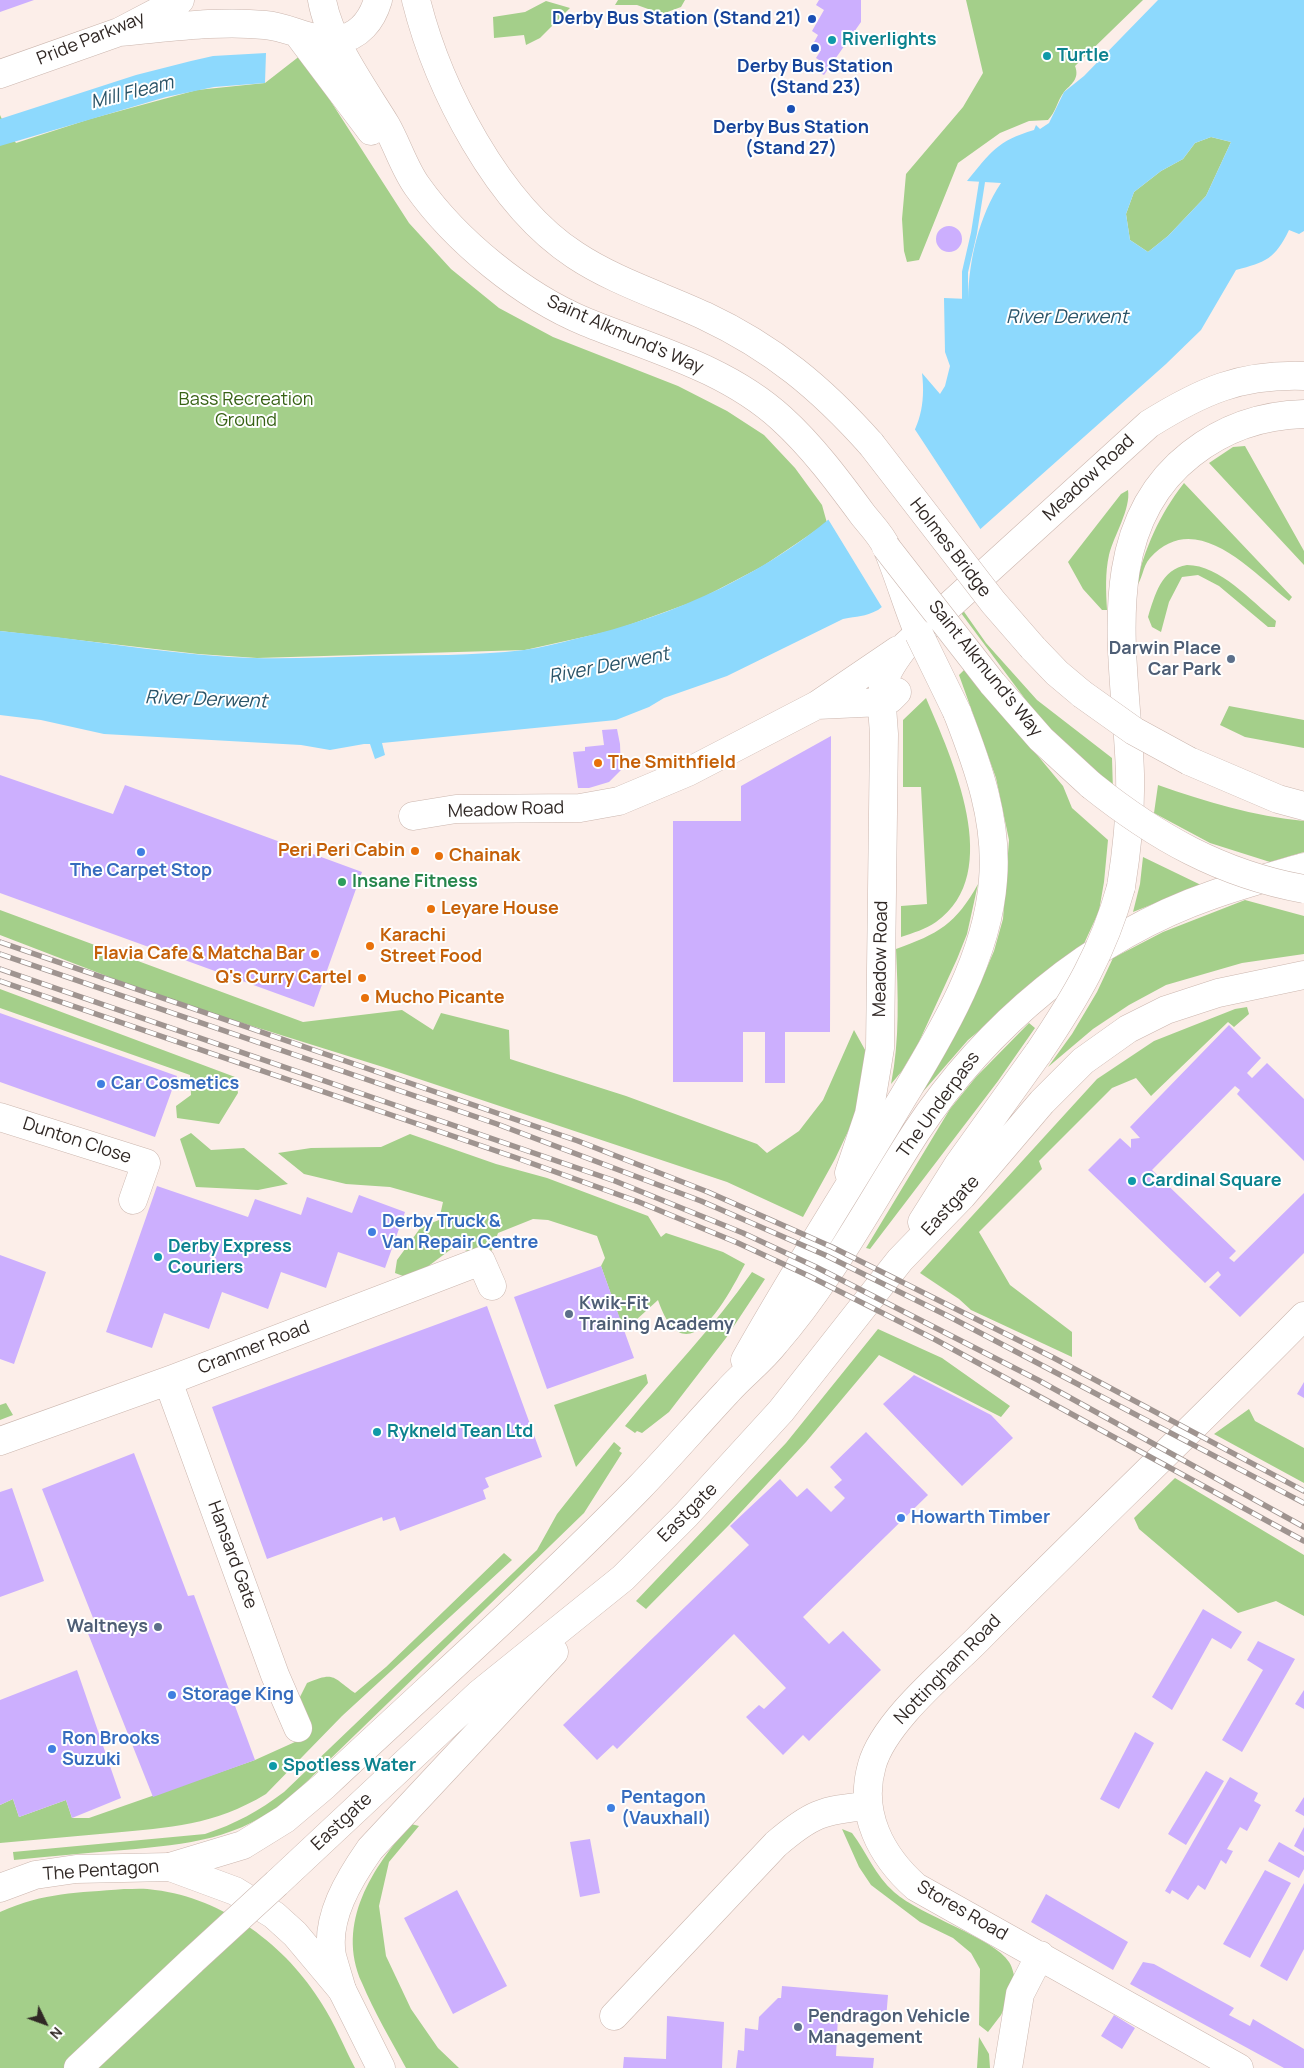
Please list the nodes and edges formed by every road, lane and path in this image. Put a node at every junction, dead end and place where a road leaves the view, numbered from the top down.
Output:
1 (180, 0) edge
2 (322, 0) edge
3 (378, 0) edge
4 (416, 1) edge
5 (119, 32) junction
6 (298, 34) junction
7 (335, 40) junction
8 (0, 74) edge
9 (416, 184) junction
10 (1304, 376) edge
11 (1304, 414) edge
12 (886, 547) junction
13 (906, 645) junction
14 (882, 702) junction
15 (817, 705) junction
16 (1228, 778) junction
17 (1304, 788) edge
18 (1304, 806) edge
19 (413, 816) dead end
20 (1304, 867) edge
21 (1304, 889) edge
22 (1299, 978) edge
23 (0, 1117) edge
24 (134, 1200) dead end
25 (834, 1210) junction
26 (900, 1260) junction
27 (492, 1286) dead end
28 (1304, 1316) edge
29 (168, 1381) junction
30 (728, 1390) junction
31 (0, 1441) edge
32 (623, 1578) junction
33 (298, 1728) dead end
34 (868, 1806) junction
35 (170, 1867) junction
36 (0, 1874) edge
37 (35, 1875) junction
38 (0, 1888) edge
39 (1040, 1954) junction
40 (342, 1990) junction
41 (614, 2016) dead end
42 (78, 2068) edge
43 (381, 2068) edge
44 (1008, 2068) edge
45 (1239, 2068) edge

1 - 5 main road, Pride Parkway
2 - 7 main road, Saint Alkmund's Way
3 - 7 main road
4 - 16 main road, Holmes Bridge, bridge
5 - 6 main road
5 - 8 main road, Pride Parkway
6 - 7 main road
6 - 9 main road
7 - 9 main road, Saint Alkmund's Way
9 - 12 main road, Saint Alkmund's Way
10 - 13 main road, Meadow Road
11 - 26 main road, bridge
12 - 21 main road, Saint Alkmund's Way, bridge
12 - 25 main road, bridge
13 - 14 main road
13 - 15 main road, Meadow Road
14 - 15 main road, Meadow Road
14 - 25 main road, Meadow Road
15 - 19 main road, Meadow Road
16 - 17 main road
16 - 18 main road
20 - 30 main road, The Underpass
22 - 26 main road, Eastgate
23 - 24 main road, Dunton Close
25 - 30 main road
26 - 32 main road, Eastgate
27 - 29 main road, Cranmer Road
28 - 34 main road, Nottingham Road
29 - 31 main road, Cranmer Road
29 - 33 main road, Hansard Gate
30 - 35 main road
32 - 40 main road
32 - 42 main road, Eastgate, bridge
34 - 39 main road, Stores Road
34 - 41 main road
35 - 37 main road, The Pentagon
35 - 40 main road, The Pentagon
36 - 37 main road
37 - 38 main road, The Pentagon
39 - 44 main road
39 - 45 main road, Stores Road
40 - 43 main road, The Pentagon

